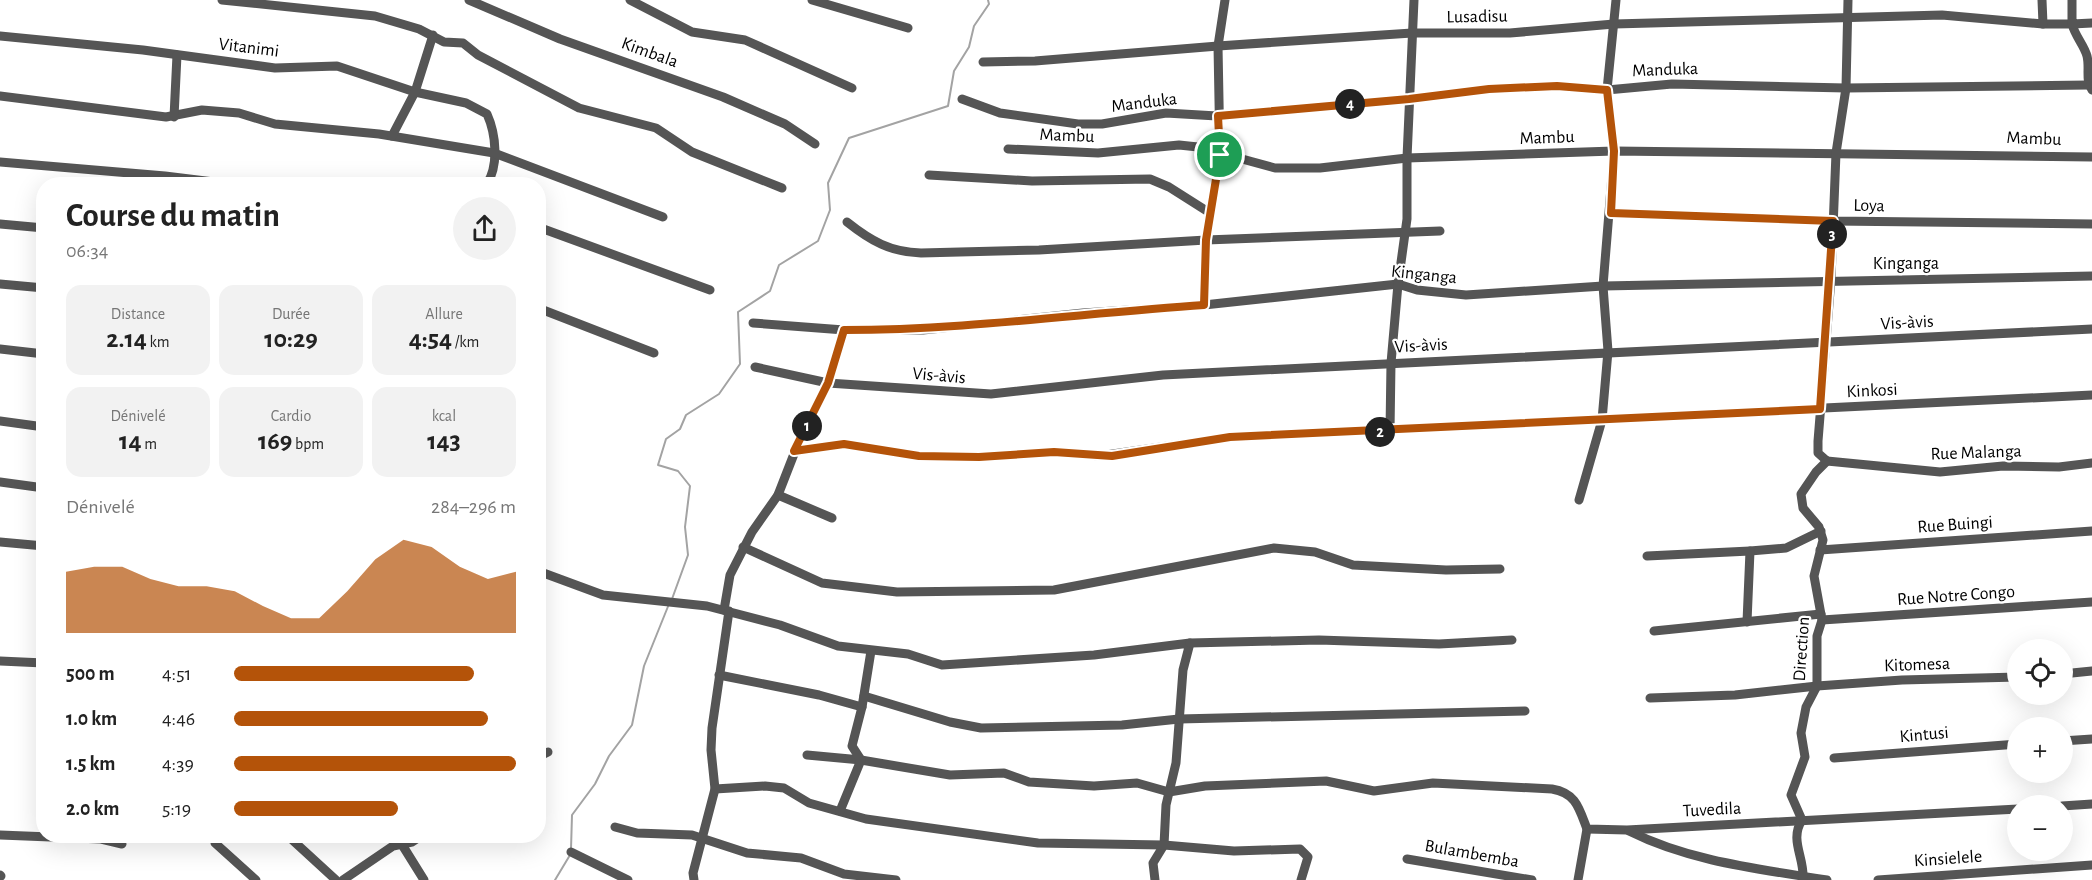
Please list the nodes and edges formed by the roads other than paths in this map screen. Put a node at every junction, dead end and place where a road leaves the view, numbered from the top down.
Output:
1 (222, 0) edge
2 (469, 0) edge
3 (630, 0) edge
4 (812, 0) edge
5 (1225, 0) edge
6 (1414, 0) edge
7 (1616, 0) edge
8 (1848, 0) edge
9 (2042, 0) edge
10 (2072, 0) edge
11 (1848, 18) junction
12 (2092, 23) edge
13 (1614, 24) junction
14 (2043, 24) junction
15 (2072, 24) junction
16 (908, 28) dead end
17 (1412, 33) junction
18 (434, 35) junction
19 (0, 36) edge
20 (1218, 45) junction
21 (177, 55) junction
22 (983, 62) dead end
23 (852, 87) dead end
24 (1846, 87) junction
25 (2090, 87) edge
26 (1607, 90) junction
27 (415, 92) junction
28 (0, 96) edge
29 (962, 99) dead end
30 (1409, 99) junction
31 (1218, 116) junction
32 (174, 117) junction
33 (392, 136) junction
34 (815, 144) dead end
35 (1008, 150) dead end
36 (1614, 151) junction
37 (494, 153) junction
38 (1836, 153) junction
39 (1220, 155) junction
40 (2092, 157) edge
41 (1407, 158) junction
42 (0, 162) edge
43 (929, 175) dead end
44 (173, 177) edge
45 (491, 177) edge
46 (782, 188) dead end
47 (1210, 213) junction
48 (1611, 213) junction
49 (663, 217) dead end
50 (1833, 221) junction
51 (847, 222) dead end
52 (0, 224) edge
53 (2092, 224) edge
54 (36, 227) edge
55 (546, 230) edge
56 (1406, 231) junction
57 (1440, 231) dead end
58 (1206, 240) junction
59 (2092, 276) edge
60 (1831, 279) junction
61 (0, 284) edge
62 (1398, 284) junction
63 (1603, 286) junction
64 (36, 287) edge
65 (710, 290) dead end
66 (1204, 305) junction
67 (546, 311) edge
68 (753, 323) dead end
69 (2092, 329) edge
70 (844, 330) junction
71 (1825, 342) junction
72 (0, 349) edge
73 (1608, 351) junction
74 (36, 353) edge
75 (654, 353) dead end
76 (1391, 363) junction
77 (755, 367) dead end
78 (828, 383) junction
79 (2092, 395) edge
80 (1820, 409) junction
81 (1602, 420) junction
82 (0, 422) edge
83 (36, 425) edge
84 (1390, 431) junction
85 (794, 451) junction
86 (1827, 461) junction
87 (2092, 464) edge
88 (0, 482) edge
89 (36, 487) edge
90 (778, 495) junction
91 (1579, 500) dead end
92 (832, 518) dead end
93 (1821, 531) junction
94 (2092, 531) edge
95 (0, 542) edge
96 (36, 545) edge
97 (743, 547) junction
98 (1820, 549) junction
99 (1750, 552) junction
100 (1647, 556) dead end
101 (1500, 569) dead end
102 (546, 574) edge
103 (2092, 602) edge
104 (727, 611) junction
105 (1822, 617) junction
106 (1747, 622) junction
107 (1654, 631) dead end
108 (1512, 640) dead end
109 (1190, 643) junction
110 (871, 651) junction
111 (0, 661) edge
112 (36, 663) edge
113 (2092, 671) edge
114 (2073, 673) edge
115 (719, 675) junction
116 (2007, 677) edge
117 (1817, 686) junction
118 (864, 696) junction
119 (1650, 698) dead end
120 (862, 707) junction
121 (1525, 711) dead end
122 (1179, 719) junction
123 (2092, 739) edge
124 (2073, 740) edge
125 (2007, 745) edge
126 (807, 755) dead end
127 (1834, 758) dead end
128 (861, 760) junction
129 (716, 789) junction
130 (1169, 792) junction
131 (2092, 804) edge
132 (2073, 805) edge
133 (2007, 810) edge
134 (840, 811) junction
135 (1802, 820) junction
136 (615, 827) dead end
137 (1587, 829) junction
138 (1628, 830) junction
139 (0, 835) edge
140 (36, 836) edge
141 (702, 837) junction
142 (119, 843) edge
143 (215, 843) dead end
144 (296, 843) edge
145 (401, 843) joint
146 (123, 844) dead end
147 (1164, 845) junction
148 (571, 852) dead end
149 (1407, 859) dead end
150 (2092, 865) edge
151 (1803, 878) edge
152 (256, 880) edge
153 (336, 880) edge
154 (343, 880) edge
155 (424, 880) edge
156 (628, 880) edge
157 (694, 880) edge
158 (896, 880) edge
159 (1155, 880) edge
160 (1301, 880) edge
161 (1532, 880) edge
162 (1578, 880) edge
163 (1827, 880) edge
164 (1878, 880) edge

1 - 18 street
2 - 34 street, Kimbala
3 - 23 street
4 - 16 street
5 - 20 street
6 - 17 street
7 - 13 street
8 - 11 street
9 - 14 street
10 - 15 street
11 - 13 street, Lusadisu
11 - 14 street, Lusadisu
11 - 24 street
12 - 15 street
13 - 17 street, Lusadisu
13 - 26 street
14 - 15 street, Lusadisu
15 - 25 street
17 - 20 street, Lusadisu
17 - 30 street
18 - 27 street
18 - 46 street
19 - 21 street, Vitanimi
20 - 22 street, Lusadisu
20 - 31 street
21 - 27 street, Vitanimi
21 - 32 street
24 - 25 street, Manduka
24 - 26 street, Manduka
24 - 38 street
26 - 30 street, Manduka
26 - 36 street
27 - 33 street
27 - 37 street, Vitanimi
28 - 32 street
29 - 31 street, Manduka
30 - 31 street, Manduka
30 - 41 street
31 - 39 street
32 - 33 street
33 - 37 street
35 - 39 street, Mambu
36 - 38 street, Mambu
36 - 41 street, Mambu
36 - 48 street
37 - 45 street
37 - 49 street
38 - 40 street, Mambu
38 - 50 street
39 - 41 street, Mambu
39 - 47 street
41 - 56 street
42 - 44 street
43 - 47 street
47 - 58 street
48 - 50 street, Loya
48 - 63 street
50 - 53 street, Loya
50 - 60 street
51 - 58 street
52 - 54 street
55 - 65 street
56 - 57 street
56 - 58 street
56 - 62 street
58 - 66 street
59 - 60 street, Kinganga
60 - 63 street, Kinganga
60 - 71 street
61 - 64 street
62 - 63 street, Kinganga
62 - 66 street, Kinganga
62 - 76 street
63 - 73 street
66 - 70 street, Kinganga
67 - 75 street
68 - 70 street, Kinganga
69 - 71 street, Vis-àvis
70 - 78 street
71 - 73 street, Vis-àvis
71 - 80 street
72 - 74 street
73 - 76 street, Vis-àvis
73 - 81 street
76 - 78 street, Vis-àvis
76 - 84 street
77 - 78 street, Vis-àvis
78 - 85 street
79 - 80 street, Kinkosi
80 - 81 street, Kinkosi
80 - 86 street
81 - 84 street, Kinkosi
81 - 91 street
82 - 83 street
84 - 85 street, Kinkosi
85 - 90 street
86 - 87 street, Rue Malanga
86 - 93 street
88 - 89 street
90 - 92 street
90 - 97 street
93 - 98 street, Direction
93 - 99 street
94 - 98 street, Rue Buingi
95 - 96 street
97 - 101 street
97 - 104 street
98 - 105 street, Direction
99 - 100 street
99 - 106 street
102 - 104 street
103 - 105 street, Rue Notre Congo
104 - 110 street
104 - 115 street
105 - 106 street, Rue Notre Congo
105 - 117 street, Direction
106 - 107 street, Rue Notre Congo
108 - 109 street
109 - 110 street
109 - 122 street
110 - 118 street
111 - 112 street
113 - 114 street
115 - 120 street
115 - 129 street
116 - 117 street, Kitomesa
117 - 119 street, Kitomesa
117 - 135 street, Direction
118 - 120 street
118 - 122 street
120 - 128 street
121 - 122 street
122 - 130 street
123 - 124 street
125 - 127 street, Kintusi
126 - 128 street
128 - 130 street
128 - 134 street
129 - 134 street
129 - 141 street
130 - 137 street
130 - 147 street
131 - 132 street
133 - 135 street, Tuvedila
134 - 147 street
135 - 138 street, Tuvedila
135 - 151 street, Direction
136 - 141 street
137 - 138 street, Tuvedila
137 - 162 street
138 - 151 street
139 - 140 street
141 - 157 street
141 - 158 street
142 - 146 street
143 - 152 street
144 - 153 street
145 - 154 street
145 - 155 street
147 - 159 street
147 - 160 street
148 - 156 street
149 - 161 street, Bulambemba
150 - 164 street, Kinsielele
151 - 163 street

